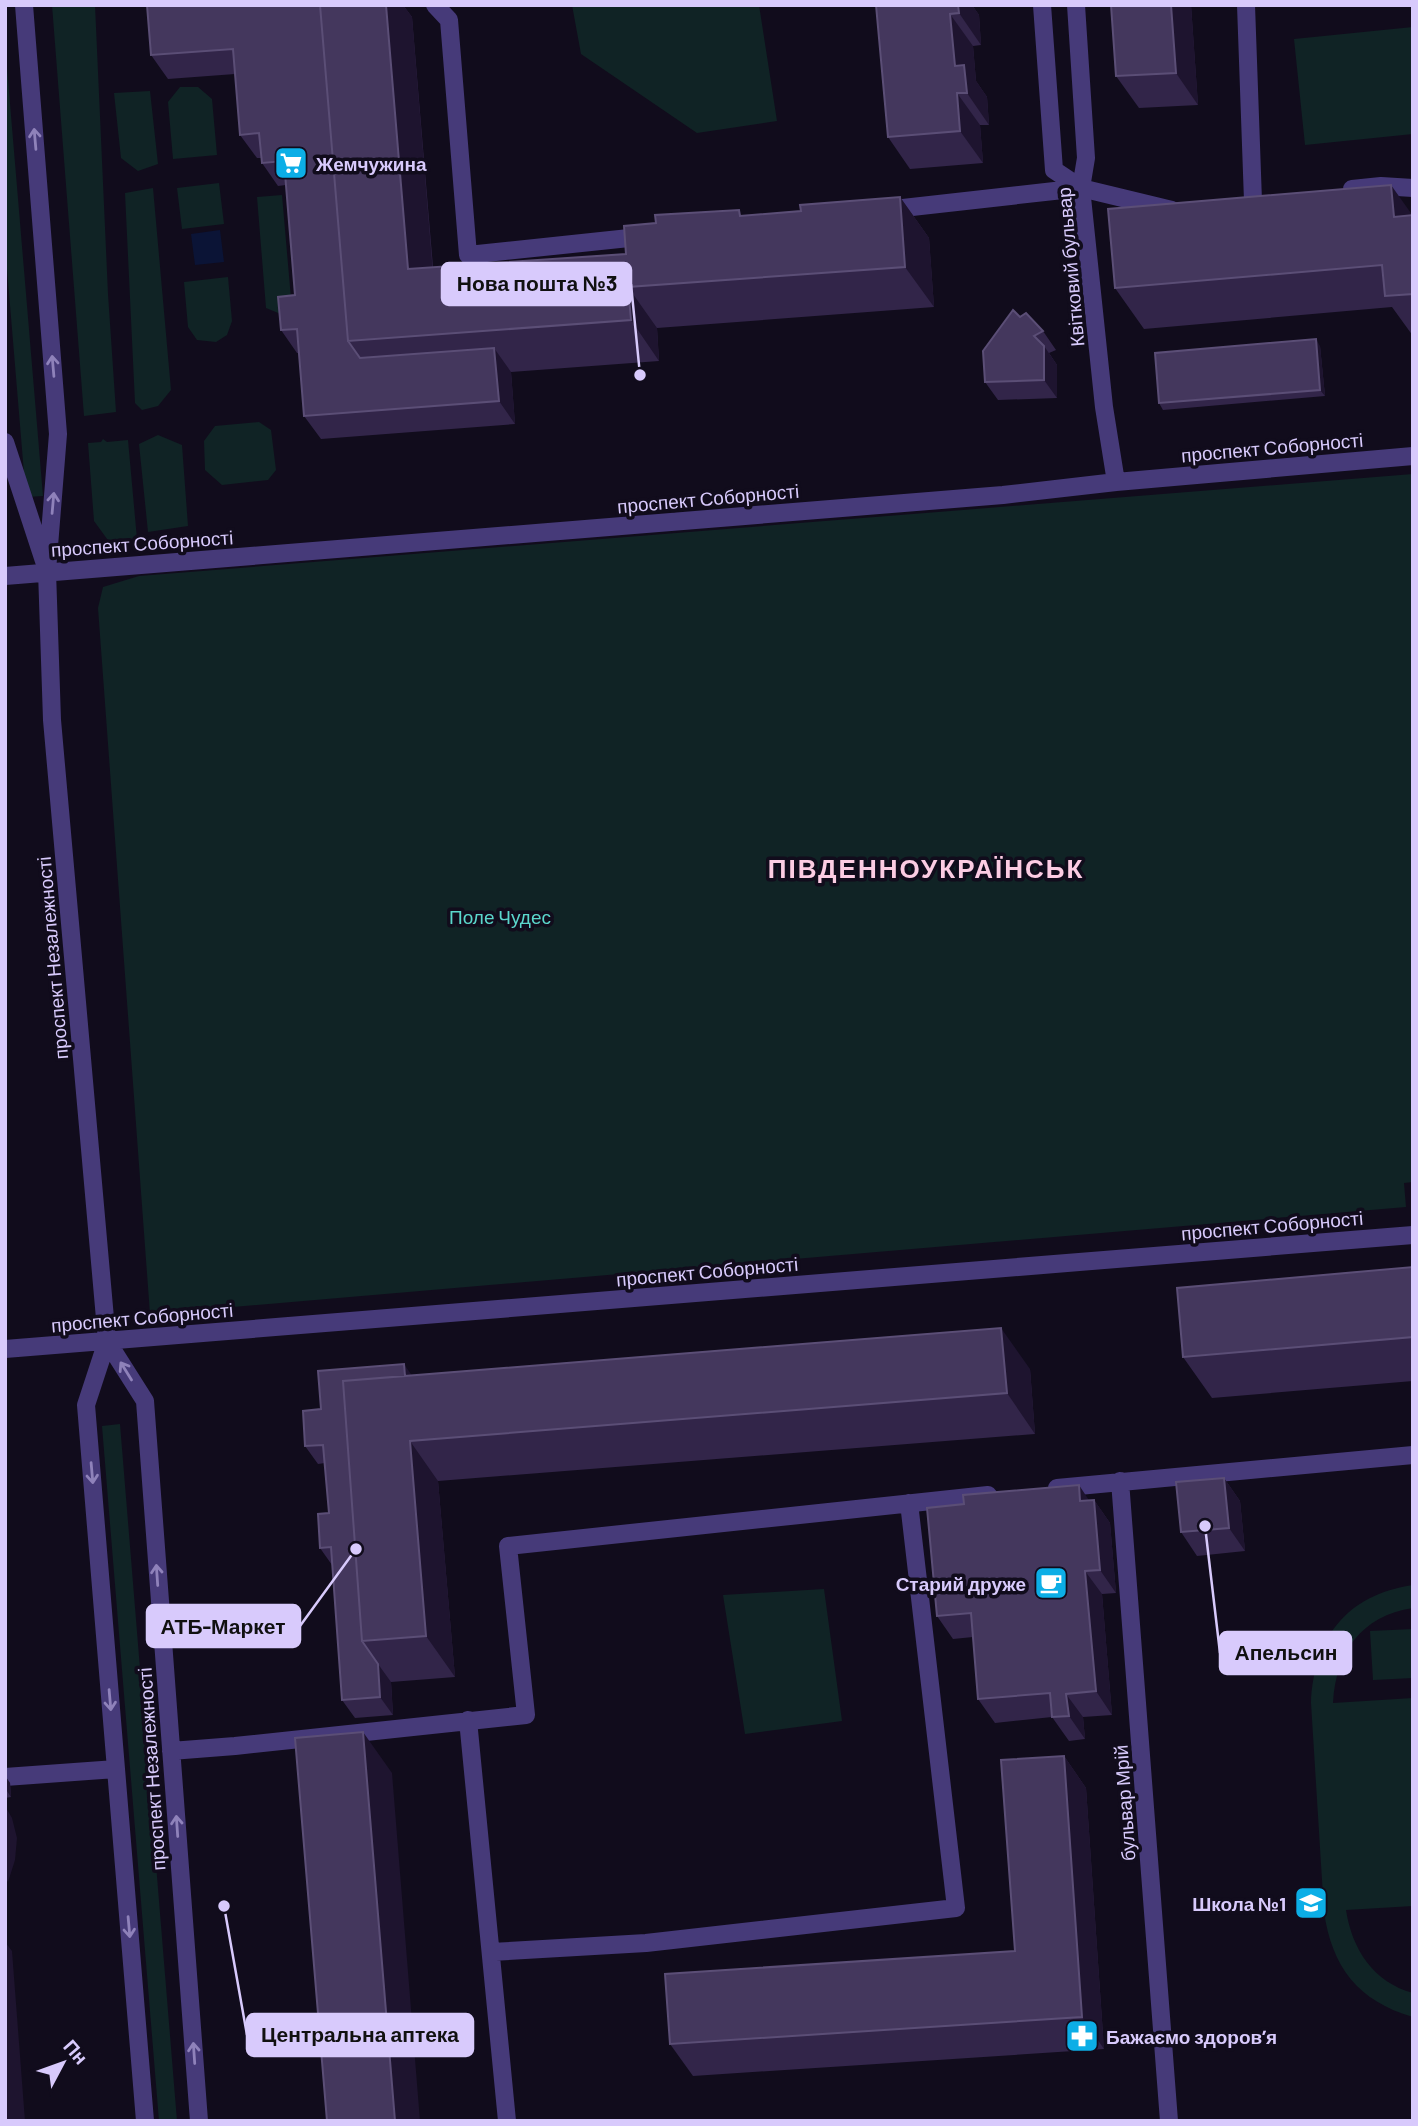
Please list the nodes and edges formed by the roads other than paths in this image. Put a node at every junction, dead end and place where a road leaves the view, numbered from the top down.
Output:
1 (24, 5) edge
2 (435, 5) edge
3 (1042, 5) edge
4 (1076, 5) edge
5 (1246, 5) edge
6 (1081, 188) junction
7 (1413, 188) edge
8 (1330, 192) edge
9 (1253, 201) edge
10 (1186, 209) edge
11 (861, 212) edge
12 (671, 233) edge
13 (5, 442) edge
14 (1413, 456) edge
15 (1116, 482) junction
16 (47, 571) junction
17 (5, 576) edge
18 (1413, 1235) edge
19 (107, 1341) junction
20 (5, 1349) edge
21 (1413, 1455) edge
22 (1120, 1481) junction
23 (1041, 1489) edge
24 (1001, 1493) edge
25 (909, 1503) junction
26 (468, 1720) junction
27 (171, 1751) junction
28 (116, 1769) junction
29 (5, 1777) edge
30 (491, 1952) junction
31 (145, 2121) edge
32 (199, 2121) edge
33 (506, 2121) edge
34 (1170, 2121) edge

16 -> 1 street, проспект Незалежності
2 - 12 street
3 - 6 street
4 - 6 street, Квітковий бульвар
5 - 9 street
6 - 10 street
6 - 11 street
6 - 15 street, Квітковий бульвар
7 - 8 street
13 - 16 street, проспект Незалежності
14 - 15 street, проспект Соборності
15 - 16 street, проспект Соборності
16 - 17 street, проспект Соборності
16 - 19 street, проспект Незалежності
18 - 19 street, проспект Соборності
19 - 20 street, проспект Соборності
27 -> 19 street, проспект Незалежності
19 -> 28 street, проспект Незалежності
21 - 22 street
22 - 23 street
22 - 34 street, бульвар Мрій
24 - 25 street
25 - 26 street
25 - 30 street
26 - 27 street
26 - 30 street
32 -> 27 street, проспект Незалежності
28 - 29 street
28 -> 31 street, проспект Незалежності
30 - 33 street

